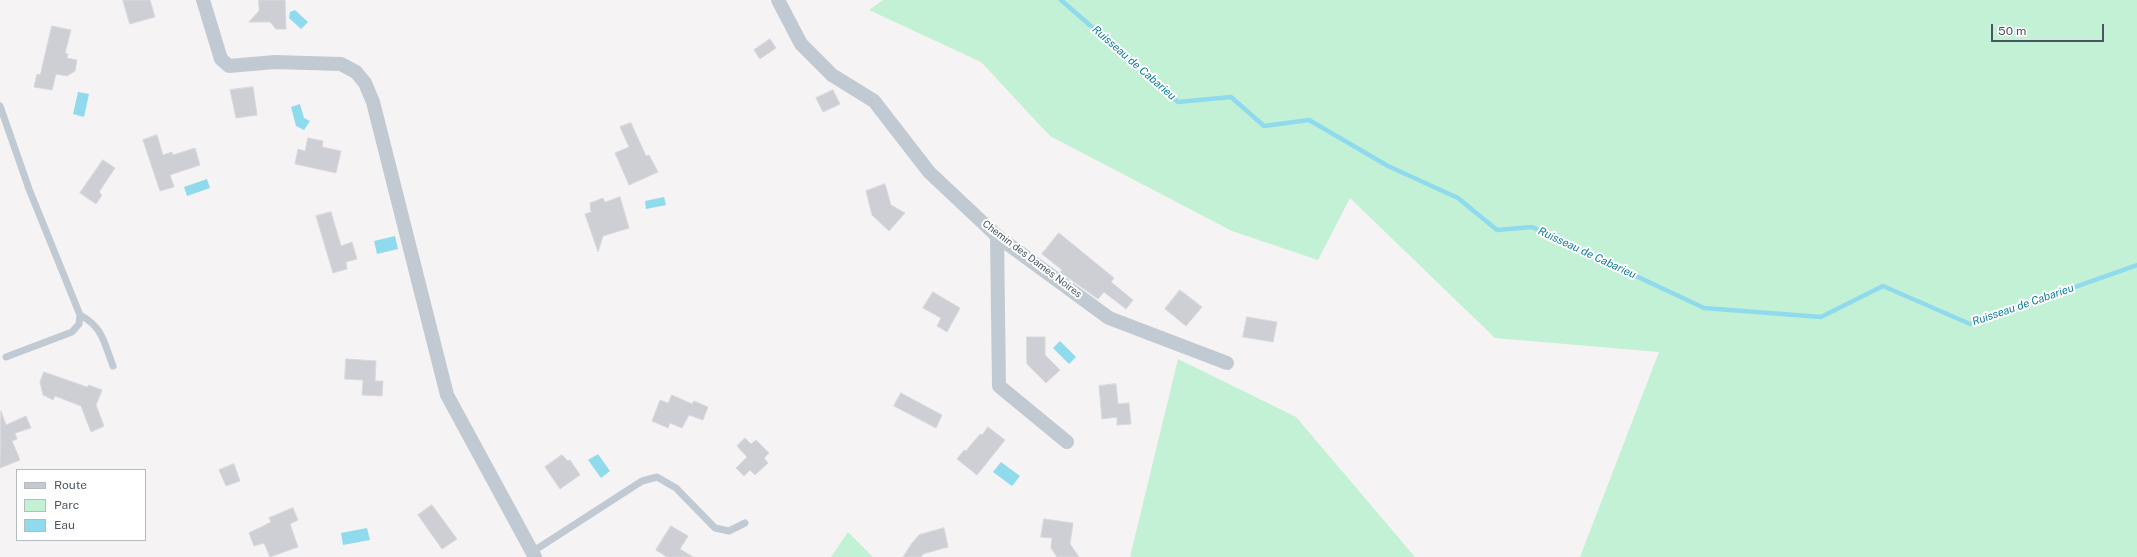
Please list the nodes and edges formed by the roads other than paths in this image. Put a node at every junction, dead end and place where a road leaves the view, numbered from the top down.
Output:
1 (203, 0) edge
2 (778, 0) edge
3 (0, 106) edge
4 (998, 236) junction
5 (80, 315) junction
6 (6, 357) dead end
7 (1228, 363) dead end
8 (113, 366) dead end
9 (1067, 442) dead end
10 (745, 523) dead end
11 (533, 554) edge

1 - 11 street
2 - 4 street, Chemin des Dames Noires
3 - 5 lane
4 - 7 street, Chemin des Dames Noires
4 - 9 street
5 - 6 lane
5 - 8 lane
10 - 11 lane

